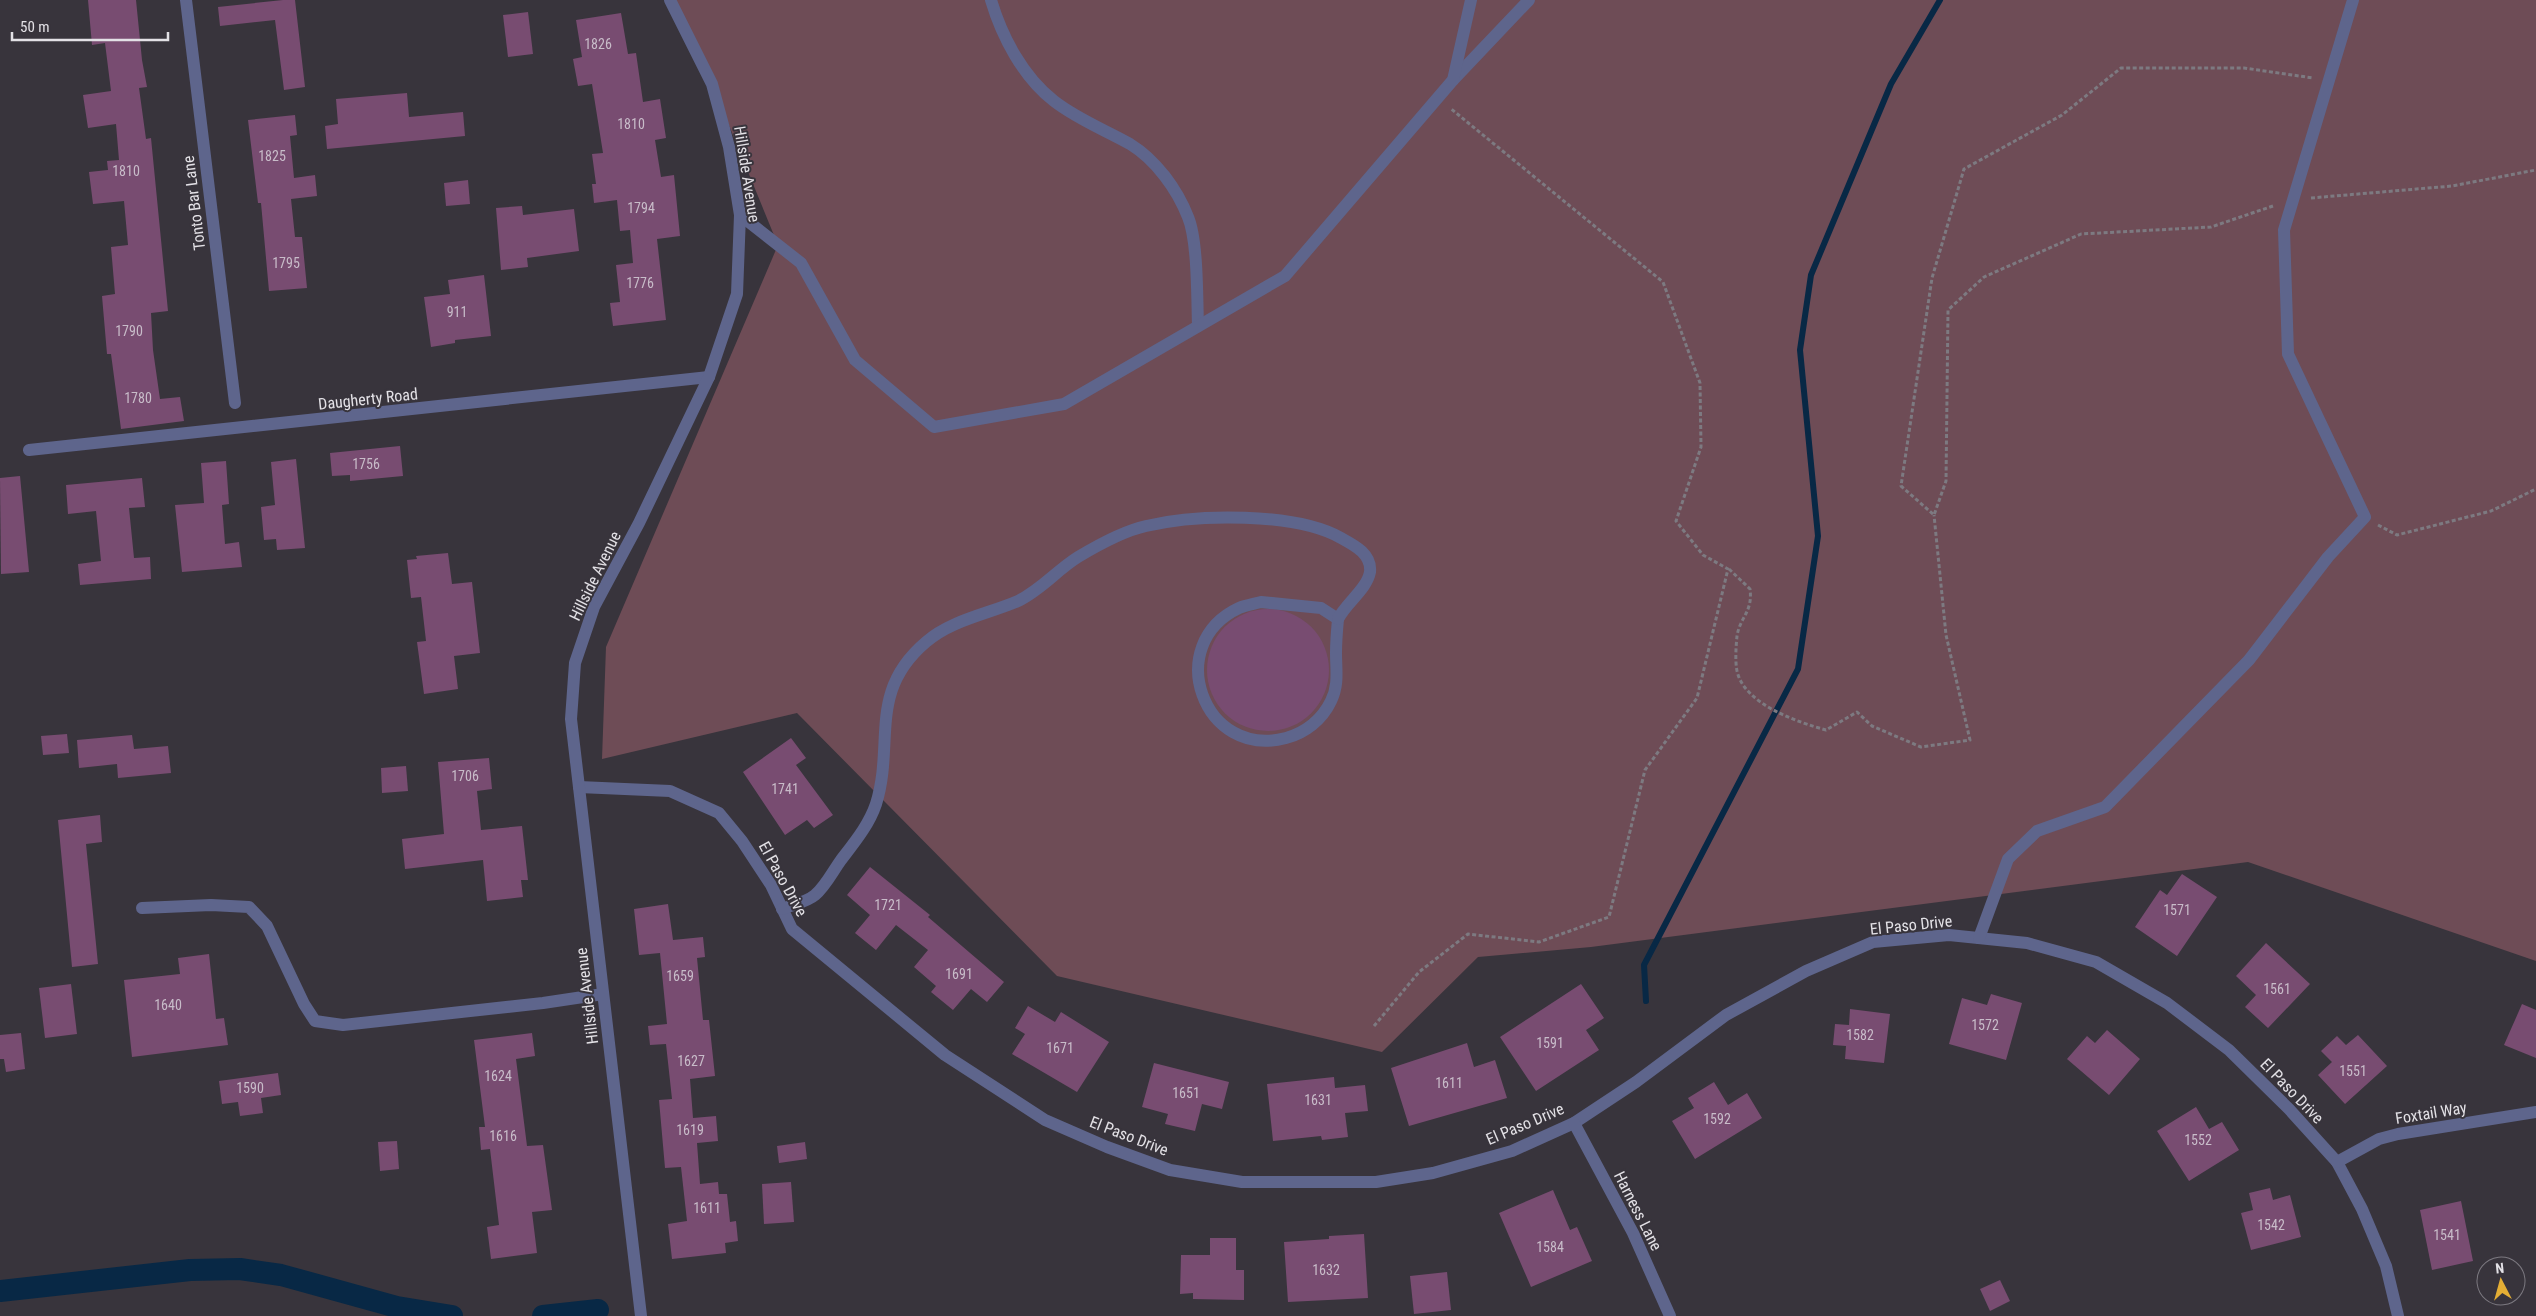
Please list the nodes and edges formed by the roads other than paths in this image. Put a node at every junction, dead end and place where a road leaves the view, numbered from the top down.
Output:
1 (186, 0) edge
2 (670, 0) edge
3 (991, 0) edge
4 (1471, 0) edge
5 (1529, 0) edge
6 (2353, 0) edge
7 (1453, 80) junction
8 (740, 215) junction
9 (1198, 326) junction
10 (709, 377) junction
11 (235, 402) dead end
12 (29, 450) dead end
13 (1338, 619) junction
14 (579, 787) junction
15 (142, 908) dead end
16 (782, 909) junction
17 (1979, 938) junction
18 (603, 994) junction
19 (2536, 1112) edge
20 (1574, 1122) junction
21 (2337, 1162) junction
22 (641, 1316) edge
23 (1670, 1316) edge
24 (2398, 1316) edge

1 - 11 street, Tonto Bar Lane
2 - 8 street, Hillside Avenue
3 - 9 street
4 - 7 street
5 - 7 street
6 - 17 street
7 - 9 street
8 - 9 street
8 - 10 street, Hillside Avenue
10 - 12 street, Daugherty Road
10 - 14 street, Hillside Avenue
13 - 13 street
13 - 16 street
14 - 16 street, El Paso Drive
14 - 18 street, Hillside Avenue
15 - 18 street
16 - 20 street, El Paso Drive
17 - 20 street, El Paso Drive
17 - 21 street, El Paso Drive
18 - 22 street, Hillside Avenue
19 - 21 street, Foxtail Way
20 - 23 street, Harness Lane
21 - 24 street, El Paso Drive

